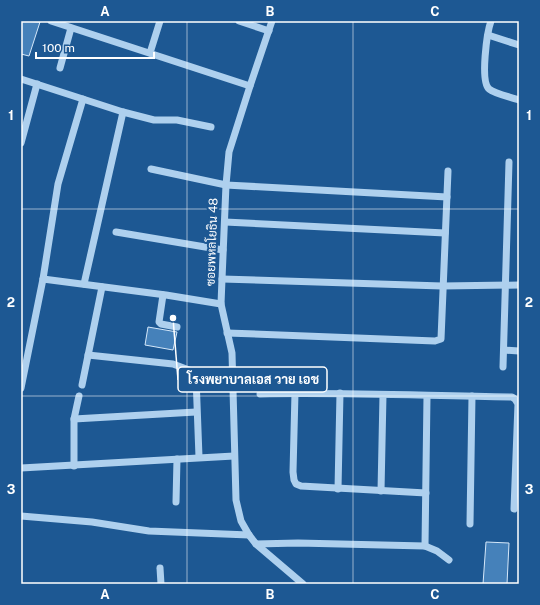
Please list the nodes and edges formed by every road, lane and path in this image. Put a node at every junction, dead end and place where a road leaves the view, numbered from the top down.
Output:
1 (51, 21) edge
2 (160, 21) edge
3 (240, 21) edge
4 (272, 21) edge
5 (491, 21) edge
6 (71, 28) junction
7 (269, 31) junction
8 (488, 35) junction
9 (519, 45) edge
10 (150, 53) junction
11 (60, 68) dead end
12 (21, 80) edge
13 (36, 84) junction
14 (250, 86) junction
15 (83, 99) junction
16 (519, 100) edge
17 (123, 112) junction
18 (211, 127) dead end
19 (21, 143) edge
20 (509, 162) dead end
21 (151, 169) dead end
22 (448, 171) dead end
23 (226, 185) junction
24 (447, 197) junction
25 (225, 222) junction
26 (116, 232) dead end
27 (445, 233) junction
28 (223, 250) junction
29 (43, 279) junction
30 (222, 279) junction
31 (84, 284) junction
32 (506, 284) junction
33 (519, 285) edge
34 (442, 286) junction
35 (102, 287) junction
36 (163, 295) junction
37 (221, 304) junction
38 (177, 327) dead end
39 (227, 333) junction
40 (504, 350) junction
41 (519, 351) edge
42 (88, 355) junction
43 (503, 367) dead end
44 (82, 384) dead end
45 (21, 388) edge
46 (295, 393) junction
47 (340, 393) junction
48 (260, 394) dead end
49 (383, 395) junction
50 (79, 396) dead end
51 (427, 396) junction
52 (472, 396) junction
53 (196, 412) junction
54 (74, 419) junction
55 (234, 456) junction
56 (199, 457) junction
57 (177, 459) junction
58 (74, 466) junction
59 (21, 468) edge
60 (338, 489) junction
61 (381, 491) junction
62 (426, 493) junction
63 (176, 502) dead end
64 (514, 509) dead end
65 (21, 516) edge
66 (470, 524) dead end
67 (249, 535) junction
68 (256, 544) junction
69 (424, 546) junction
70 (449, 560) dead end
71 (160, 568) dead end
72 (161, 584) edge
73 (303, 584) edge

1 - 6 street
2 - 10 street
3 - 7 street
4 - 7 street, ซอยพหลโยธิน 48
5 - 8 street
6 - 10 street
6 - 11 street
7 - 14 street, ซอยพหลโยธิน 48
8 - 9 street
8 - 16 street
10 - 14 street
12 - 13 street
13 - 15 street
13 - 19 street
14 - 23 street, ซอยพหลโยธิน 48
15 - 17 street
15 - 29 street
17 - 18 street
17 - 31 street
20 - 32 street
21 - 23 street
22 - 24 street
23 - 24 street
23 - 25 street, ซอยพหลโยธิน 48
24 - 27 street
25 - 27 street
25 - 28 street, ซอยพหลโยธิน 48
26 - 28 street
27 - 34 street
28 - 30 street, ซอยพหลโยธิน 48
29 - 31 street
29 - 45 street
30 - 34 street
30 - 37 street, ซอยพหลโยธิน 48
31 - 35 street
32 - 33 street
32 - 34 street
32 - 40 street
34 - 39 street
35 - 36 street
35 - 42 street
36 - 37 street
36 - 38 street
37 - 39 street, ซอยพหลโยธิน 48
39 - 55 street, ซอยพหลโยธิน 48
40 - 41 street
40 - 43 street
42 - 44 street
42 - 53 street
46 - 47 street
46 - 48 street
46 - 60 street
47 - 49 street
47 - 60 street
49 - 51 street
49 - 61 street
50 - 54 street
51 - 52 street
51 - 62 street
52 - 64 street
52 - 66 street
53 - 54 street
53 - 56 street
54 - 58 street
55 - 56 street
55 - 67 street, ซอยพหลโยธิน 48
56 - 57 street
57 - 58 street
57 - 63 street
58 - 59 street
60 - 61 street
61 - 62 street
62 - 69 street
65 - 67 street
67 - 68 street, ซอยพหลโยธิน 48
68 - 69 street
68 - 73 street, ซอยพหลโยธิน 48
69 - 70 street
71 - 72 street

